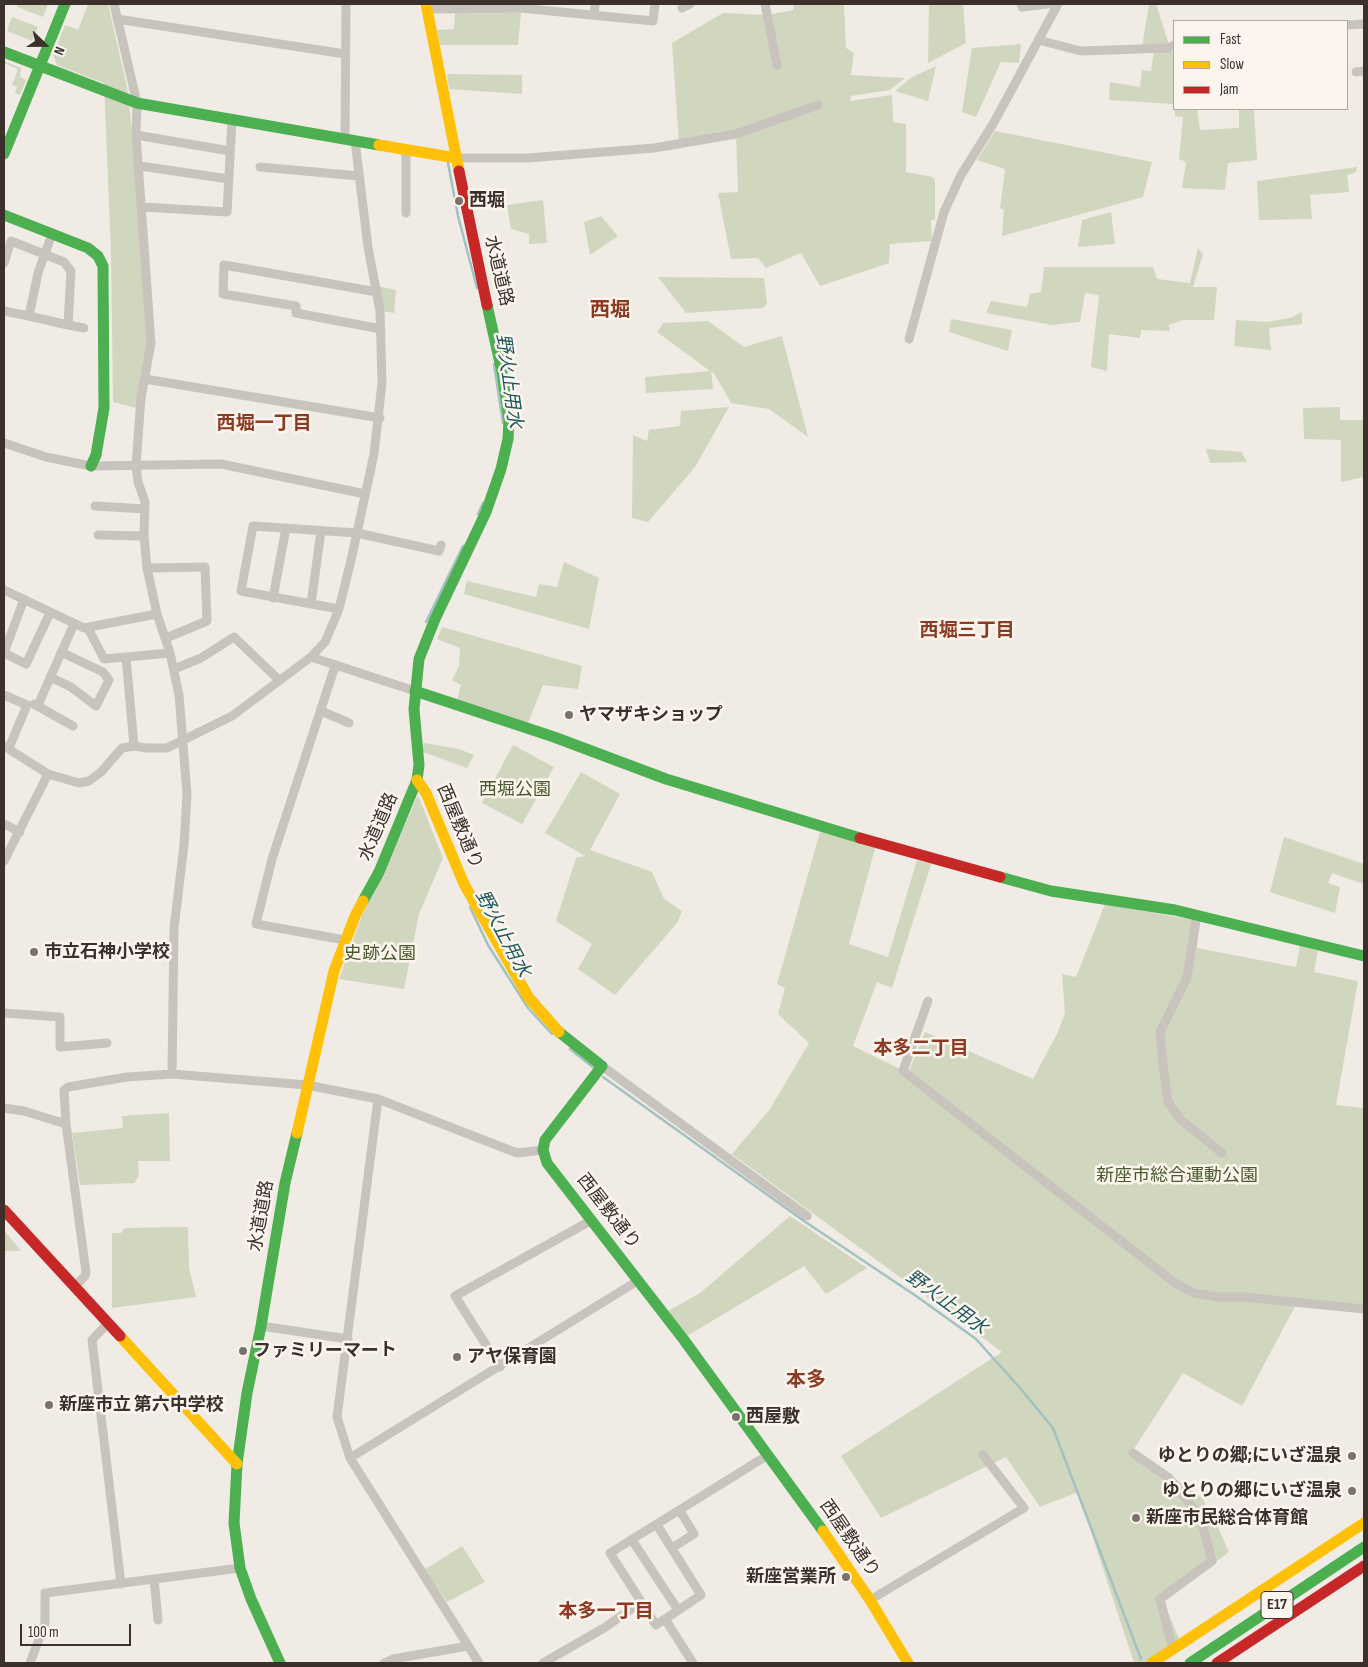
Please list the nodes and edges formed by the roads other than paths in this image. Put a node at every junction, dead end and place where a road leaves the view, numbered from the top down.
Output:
1 (65, 4) edge
2 (114, 4) edge
3 (346, 4) edge
4 (595, 4) edge
5 (655, 4) edge
6 (765, 4) edge
7 (1021, 4) edge
8 (1048, 4) edge
9 (1058, 4) edge
10 (427, 6) edge
11 (594, 15) junction
12 (117, 18) junction
13 (1364, 24) edge
14 (1348, 25) edge
15 (1038, 40) junction
16 (1173, 45) edge
17 (4, 52) edge
18 (345, 54) junction
19 (777, 65) dead end
20 (40, 66) junction
21 (137, 103) junction
22 (818, 105) dead end
23 (232, 120) junction
24 (136, 135) junction
25 (350, 140) junction
26 (406, 150) junction
27 (230, 151) junction
28 (4, 154) edge
29 (456, 158) junction
30 (140, 166) junction
31 (260, 167) dead end
32 (359, 176) junction
33 (228, 179) junction
34 (143, 207) junction
35 (406, 213) dead end
36 (4, 215) edge
37 (52, 234) junction
38 (7, 239) edge
39 (44, 254) junction
40 (4, 263) edge
41 (377, 292) junction
42 (4, 311) edge
43 (29, 316) junction
44 (68, 325) junction
45 (84, 328) dead end
46 (381, 329) junction
47 (909, 339) dead end
48 (145, 379) junction
49 (380, 418) junction
50 (4, 443) edge
51 (91, 466) junction
52 (136, 466) junction
53 (365, 494) junction
54 (95, 506) dead end
55 (145, 509) junction
56 (286, 528) junction
57 (321, 531) junction
58 (357, 533) junction
59 (98, 535) dead end
60 (144, 536) junction
61 (441, 545) dead end
62 (146, 568) junction
63 (4, 590) edge
64 (273, 598) junction
65 (24, 600) junction
66 (311, 604) junction
67 (339, 609) junction
68 (50, 613) junction
69 (157, 614) junction
70 (74, 624) junction
71 (88, 628) junction
72 (166, 638) junction
73 (61, 652) junction
74 (170, 653) junction
75 (126, 657) junction
76 (311, 657) junction
77 (335, 666) junction
78 (174, 669) junction
79 (50, 678) junction
80 (279, 680) junction
81 (415, 691) junction
82 (4, 695) edge
83 (27, 705) junction
84 (38, 705) junction
85 (321, 711) junction
86 (349, 723) dead end
87 (73, 726) dead end
88 (181, 741) junction
89 (134, 746) junction
90 (7, 747) edge
91 (48, 774) junction
92 (417, 780) junction
93 (4, 824) edge
94 (20, 832) junction
95 (4, 861) edge
96 (1197, 915) junction
97 (345, 940) junction
98 (1364, 956) edge
99 (928, 1001) dead end
100 (4, 1014) edge
101 (107, 1043) dead end
102 (602, 1066) junction
103 (172, 1074) junction
104 (307, 1085) junction
105 (378, 1099) junction
106 (4, 1108) edge
107 (66, 1124) junction
108 (543, 1150) junction
109 (1222, 1154) dead end
110 (4, 1210) edge
111 (807, 1216) dead end
112 (592, 1220) junction
113 (639, 1280) junction
114 (74, 1287) junction
115 (1364, 1309) edge
116 (108, 1324) junction
117 (261, 1326) junction
118 (348, 1339) junction
119 (500, 1367) junction
120 (1133, 1453) dead end
121 (768, 1455) junction
122 (983, 1455) dead end
123 (350, 1458) junction
124 (237, 1464) junction
125 (680, 1511) junction
126 (1364, 1523) edge
127 (657, 1525) junction
128 (632, 1540) junction
129 (1364, 1547) edge
130 (672, 1548) junction
131 (1364, 1566) edge
132 (240, 1568) junction
133 (154, 1580) junction
134 (122, 1584) junction
135 (870, 1600) junction
136 (640, 1603) junction
137 (678, 1610) junction
138 (665, 1619) junction
139 (158, 1620) dead end
140 (468, 1646) junction
141 (1173, 1650) junction
142 (30, 1663) edge
143 (280, 1663) edge
144 (384, 1663) edge
145 (479, 1663) edge
146 (543, 1663) edge
147 (693, 1663) edge
148 (908, 1663) edge
149 (1152, 1663) edge
150 (1190, 1663) edge
151 (1218, 1663) edge

1 - 20 main road
2 - 12 street
3 - 18 street
4 - 11 street
5 - 11 street
6 - 19 street
7 - 8 street
9 - 15 street
10 - 11 street
10 - 29 main road, 水道道路
12 - 18 street
12 - 21 street
13 - 14 street
15 - 16 street
15 - 47 street
17 - 20 main road
18 - 25 street
20 - 21 main road
20 - 28 main road
21 - 23 main road
21 - 24 street
22 - 29 street
23 - 25 main road
23 - 27 street
24 - 27 street
24 - 30 street
25 - 26 main road
25 - 32 street
26 - 29 main road
26 - 35 street
27 - 33 street
29 - 81 main road, 水道道路
30 - 33 street
30 - 34 street
31 - 32 street
32 - 41 street
33 - 34 street
34 - 48 street
36 - 37 main road
37 - 39 street
37 - 51 main road
38 - 39 street
38 - 40 street
39 - 43 street
39 - 44 street
41 - 46 street
41 - 46 street
42 - 43 street
43 - 44 street
44 - 45 street
46 - 49 street
48 - 49 street
48 - 52 street
49 - 53 street
50 - 51 street
51 - 52 street
52 - 53 street
52 - 55 street
53 - 58 street
54 - 55 street
55 - 60 street
56 - 57 street
56 - 64 street
56 - 64 street
57 - 58 street
57 - 66 street
58 - 61 street
58 - 67 street
59 - 60 street
60 - 62 street
62 - 69 street
62 - 72 street
63 - 65 street
64 - 66 street
65 - 68 street
65 - 68 street
66 - 67 street
67 - 76 street
68 - 70 street
69 - 71 street
69 - 72 street
70 - 71 street
70 - 73 street
71 - 75 street
72 - 74 street
73 - 79 street
73 - 79 street
74 - 75 street
74 - 78 street
75 - 89 street
76 - 77 street
76 - 80 street
77 - 81 street
77 - 85 street
78 - 80 street
78 - 88 street
79 - 84 street
80 - 88 street
81 - 92 main road, 水道道路
81 - 96 main road
82 - 83 street
83 - 84 street
83 - 90 street
84 - 87 street
85 - 86 street
85 - 97 street
88 - 89 street
88 - 103 street
89 - 91 street
90 - 91 street
91 - 94 street
92 - 97 main road, 水道道路
92 - 102 main road, 西屋敷通り
93 - 94 street
94 - 95 street
96 - 98 main road
96 - 109 street
97 - 104 main road, 水道道路
99 - 115 street
100 - 101 street
102 - 108 main road
102 - 111 street
103 - 104 street
103 - 107 street
104 - 105 street
104 - 117 main road, 水道道路
105 - 108 street
105 - 118 street
106 - 107 street
107 - 114 street
108 - 112 main road, 西屋敷通り
110 - 114 main road
112 - 113 main road, 西屋敷通り
112 - 119 street
113 - 119 street
113 - 121 main road, 西屋敷通り
114 - 116 main road
116 - 124 main road
116 - 134 street
117 - 118 street
117 - 124 main road, 水道道路
118 - 123 street
119 - 123 street
120 - 141 street
121 - 125 street
121 - 135 main road, 西屋敷通り
122 - 135 street
123 - 140 street
124 - 132 main road, 水道道路
125 - 127 street
125 - 130 street
126 - 141 main road
127 - 128 street
127 - 130 street
128 - 136 street
128 - 137 street
129 - 150 main road, E17
130 - 137 street
131 - 151 main road, E17
132 - 133 street
132 - 143 main road, 水道道路
133 - 134 street
133 - 139 street
134 - 142 street
135 - 148 main road, 西屋敷通り
136 - 138 street
136 - 146 street
137 - 138 street
138 - 147 street
140 - 144 street
140 - 145 street
141 - 149 main road

